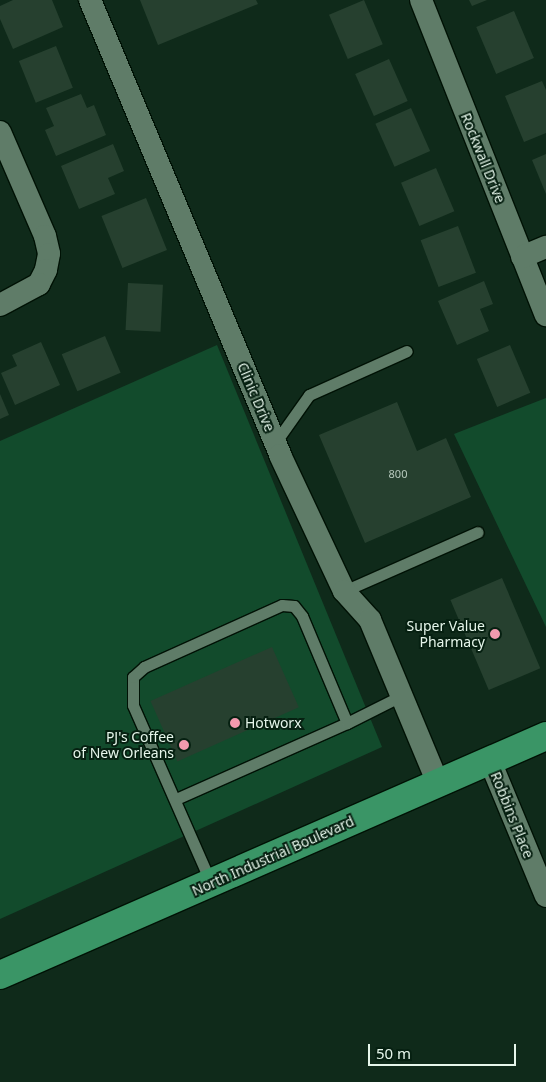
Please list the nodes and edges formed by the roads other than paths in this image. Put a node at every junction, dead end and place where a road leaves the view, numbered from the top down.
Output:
1 (90, 0) edge
2 (421, 0) edge
3 (0, 132) edge
4 (546, 247) edge
5 (522, 257) junction
6 (0, 305) edge
7 (546, 315) edge
8 (407, 351) dead end
9 (275, 443) junction
10 (478, 532) dead end
11 (344, 591) junction
12 (401, 696) junction
13 (347, 723) junction
14 (546, 736) edge
15 (490, 761) junction
16 (438, 783) junction
17 (176, 799) junction
18 (212, 883) junction
19 (546, 896) edge
20 (0, 975) edge

1 - 9 street, Clinic Drive
2 - 5 street, Rockwall Drive
3 - 6 street
4 - 5 street
5 - 7 street, Rockwall Drive
8 - 9 lane
9 - 11 street, Clinic Drive
10 - 11 lane
11 - 12 street, Clinic Drive
12 - 13 lane
12 - 16 street, Clinic Drive
13 - 17 lane
13 - 17 lane
14 - 15 main road, North Industrial Boulevard
15 - 16 main road, North Industrial Boulevard
15 - 19 street, Robbins Place
16 - 18 main road, North Industrial Boulevard
17 - 18 lane
18 - 20 main road, North Industrial Boulevard

